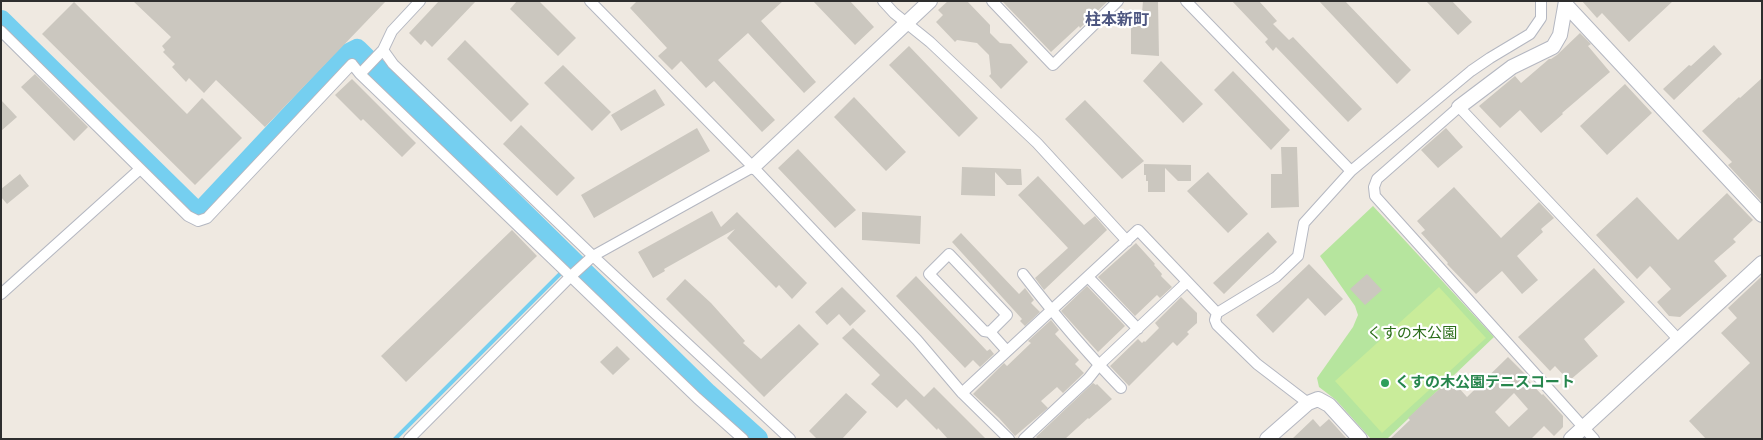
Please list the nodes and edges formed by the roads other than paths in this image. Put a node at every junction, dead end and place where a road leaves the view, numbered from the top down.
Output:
1 (420, 1) edge
2 (590, 1) edge
3 (883, 1) edge
4 (930, 1) edge
5 (992, 1) edge
6 (1118, 1) edge
7 (1186, 1) edge
8 (1541, 1) edge
9 (1566, 3) edge
10 (907, 23) junction
11 (1, 31) edge
12 (383, 50) junction
13 (360, 74) junction
14 (1459, 107) junction
15 (752, 167) junction
16 (140, 169) junction
17 (1351, 171) junction
18 (1762, 215) edge
19 (1127, 241) junction
20 (594, 256) junction
21 (1762, 263) edge
22 (1023, 274) dead end
23 (570, 277) junction
24 (1088, 277) junction
25 (1187, 282) junction
26 (1, 294) edge
27 (1051, 311) junction
28 (1216, 313) junction
29 (1138, 329) junction
30 (990, 332) junction
31 (1679, 340) junction
32 (1008, 351) junction
33 (1099, 365) junction
34 (1121, 388) dead end
35 (962, 393) junction
36 (1308, 403) junction
37 (1584, 428) junction
38 (409, 439) edge
39 (743, 439) edge
40 (790, 439) edge
41 (1009, 439) edge
42 (1024, 439) edge
43 (1267, 439) edge
44 (1360, 439) edge
45 (1571, 439) edge
46 (1594, 439) edge

1 - 12 street
2 - 15 street
3 - 10 street
4 - 10 street
5 - 6 street
7 - 17 street
8 - 17 street
9 - 14 street
9 - 18 street
10 - 15 street
10 - 19 street
11 - 16 street
12 - 13 street
12 - 20 street
13 - 16 street
13 - 23 street
14 - 31 street
14 - 37 street
15 - 20 street
15 - 35 street
16 - 26 street
17 - 28 street
19 - 24 street
19 - 25 street
20 - 23 street
20 - 40 street
21 - 31 street
22 - 27 street
23 - 38 street
23 - 39 street
24 - 27 street
24 - 29 street
25 - 28 street
25 - 29 street
27 - 32 street
27 - 33 street
28 - 36 street
29 - 33 street
30 - 30 street
30 - 32 street
31 - 37 street
32 - 35 street
33 - 34 street
33 - 42 street
35 - 41 street
36 - 43 street
36 - 44 street
37 - 45 street
37 - 46 street

